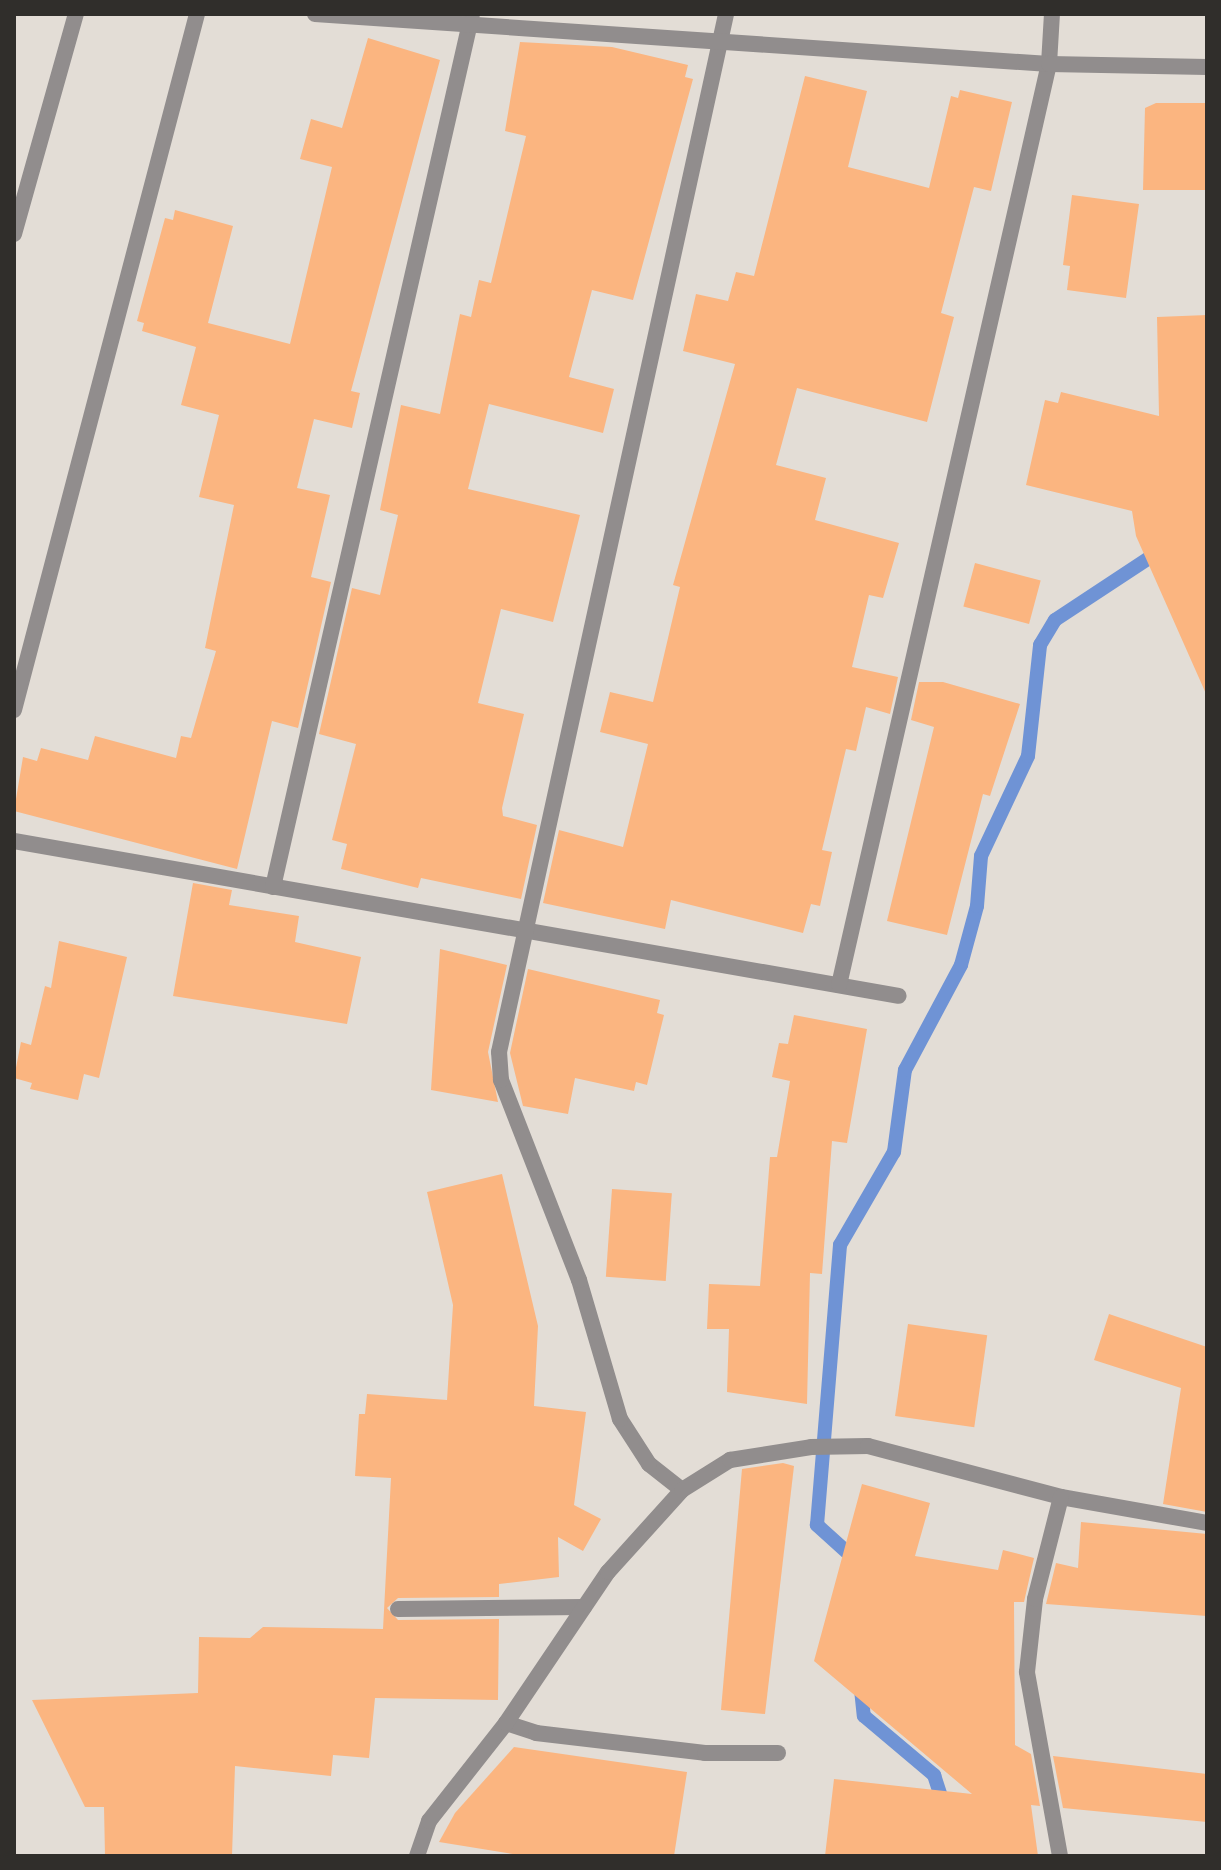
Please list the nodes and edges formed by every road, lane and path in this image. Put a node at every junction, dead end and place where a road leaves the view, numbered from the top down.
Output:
1 (76, 14) edge
2 (197, 14) edge
3 (315, 14) edge
4 (726, 14) edge
5 (1052, 14) edge
6 (472, 20) edge
7 (725, 41) junction
8 (1049, 64) junction
9 (1207, 67) edge
10 (14, 234) edge
11 (14, 710) edge
12 (14, 841) edge
13 (273, 887) junction
14 (524, 930) junction
15 (839, 985) junction
16 (899, 996) dead end
17 (682, 1490) junction
18 (1061, 1497) junction
19 (1207, 1523) edge
20 (584, 1607) junction
21 (398, 1609) dead end
22 (506, 1723) junction
23 (778, 1753) dead end
24 (417, 1856) edge
25 (1060, 1856) edge

1 - 10 street
2 - 11 street
3 - 6 street
4 - 7 street
5 - 8 street
6 - 7 street
6 - 13 street
7 - 8 street
7 - 14 street
8 - 9 street
8 - 15 street
12 - 13 street
13 - 14 street
14 - 15 street
14 - 17 street
15 - 16 street
17 - 18 street
17 - 20 street
18 - 19 street
18 - 25 street
20 - 21 street
20 - 22 street
22 - 23 street
22 - 24 street

